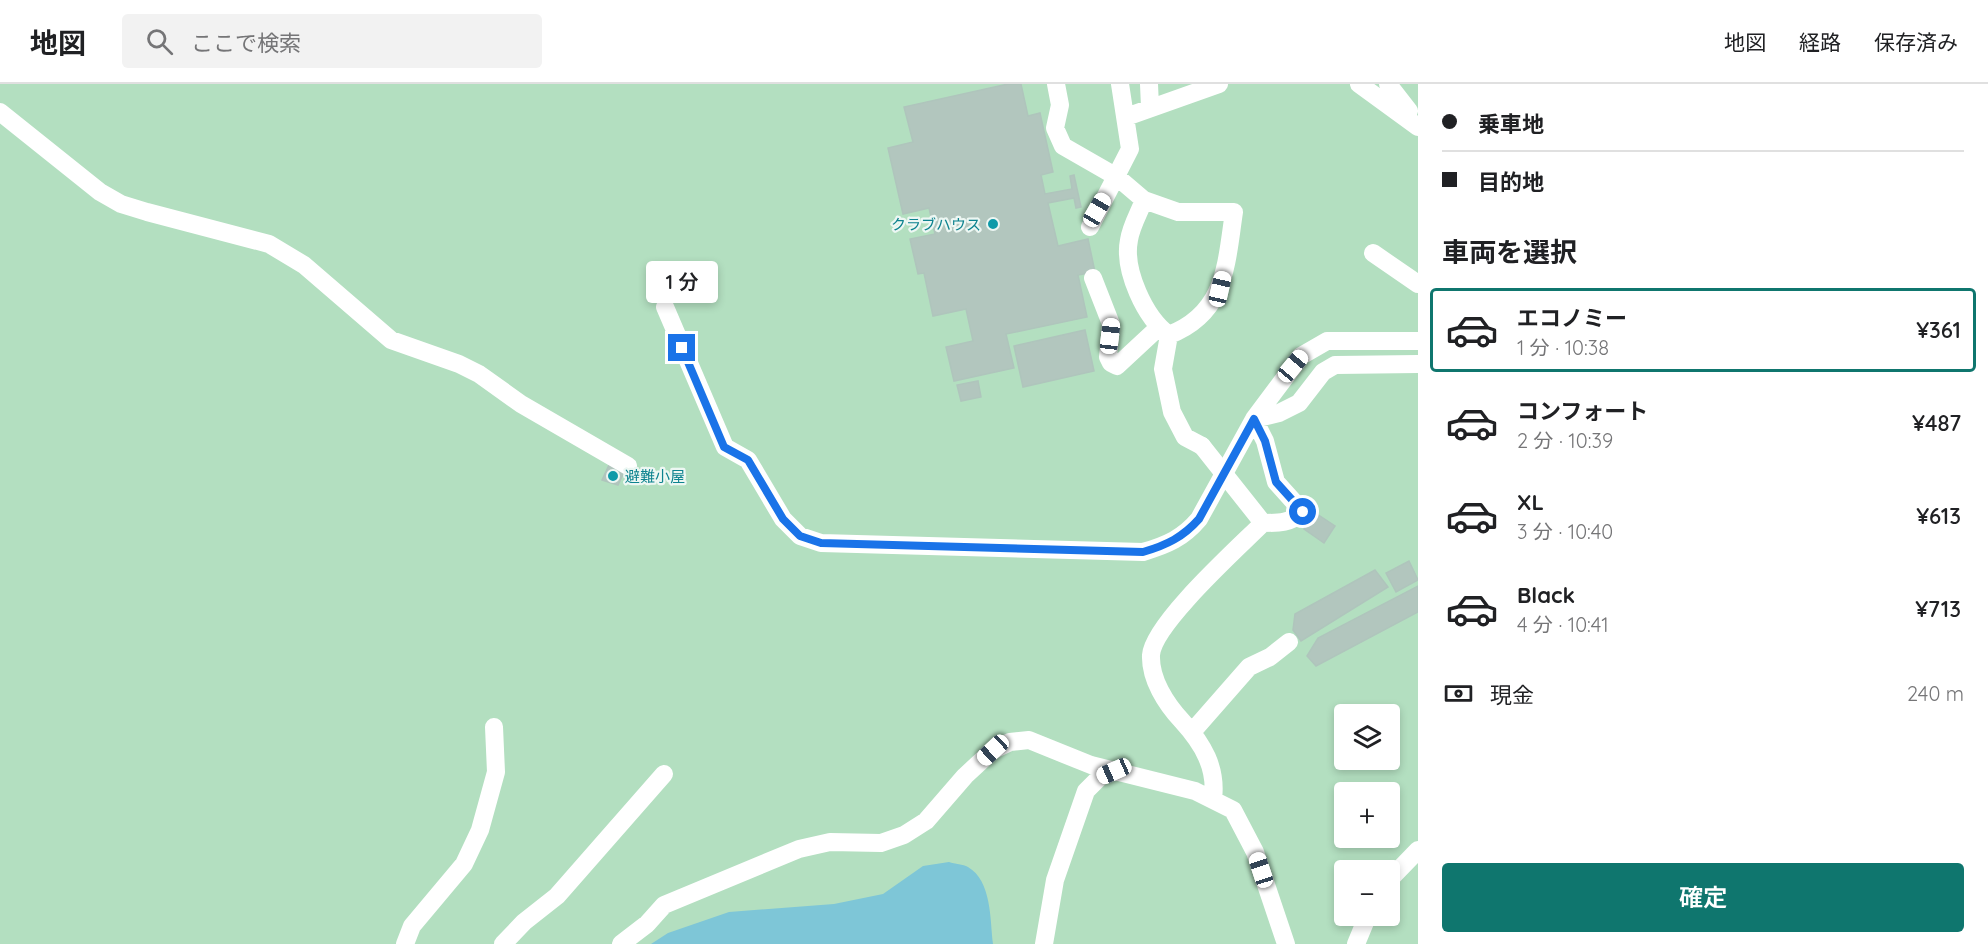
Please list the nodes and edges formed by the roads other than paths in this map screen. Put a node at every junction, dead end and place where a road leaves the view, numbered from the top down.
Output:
1 (1056, 84) edge
2 (1120, 84) edge
3 (1149, 84) edge
4 (1218, 84) edge
5 (1359, 84) edge
6 (1388, 84) edge
7 (1150, 107) junction
8 (0, 112) edge
9 (1126, 117) junction
10 (1418, 121) edge
11 (1418, 127) edge
12 (1117, 177) junction
13 (1144, 200) junction
14 (1090, 227) dead end
15 (1373, 253) dead end
16 (1093, 278) dead end
17 (1418, 284) edge
18 (665, 307) dead end
19 (1164, 331) junction
20 (1418, 341) edge
21 (1418, 364) edge
22 (1254, 419) junction
23 (628, 466) dead end
24 (1263, 523) junction
25 (1289, 642) dead end
26 (494, 727) dead end
27 (1192, 732) junction
28 (1114, 771) junction
29 (664, 774) dead end
30 (1213, 799) junction
31 (1418, 850) edge
32 (1400, 869) edge
33 (1363, 926) edge
34 (405, 944) edge
35 (502, 944) edge
36 (621, 944) edge
37 (1044, 944) edge
38 (1286, 944) edge
39 (1356, 944) edge

1 - 12 street
2 - 9 street
3 - 7 street
4 - 7 street
5 - 11 street
6 - 10 street
7 - 9 street
8 - 23 street
9 - 12 street
12 - 13 street
12 - 14 street
13 - 19 street
13 - 19 street
15 - 17 street
16 - 19 street
18 - 22 street
19 - 24 street, bridge
20 - 22 street
21 - 22 street
22 - 24 street
24 - 27 street
25 - 27 street
26 - 34 street
27 - 30 street
28 - 30 street
28 - 36 street
28 - 37 street
29 - 35 street
30 - 38 street
31 - 32 street
33 - 39 street

